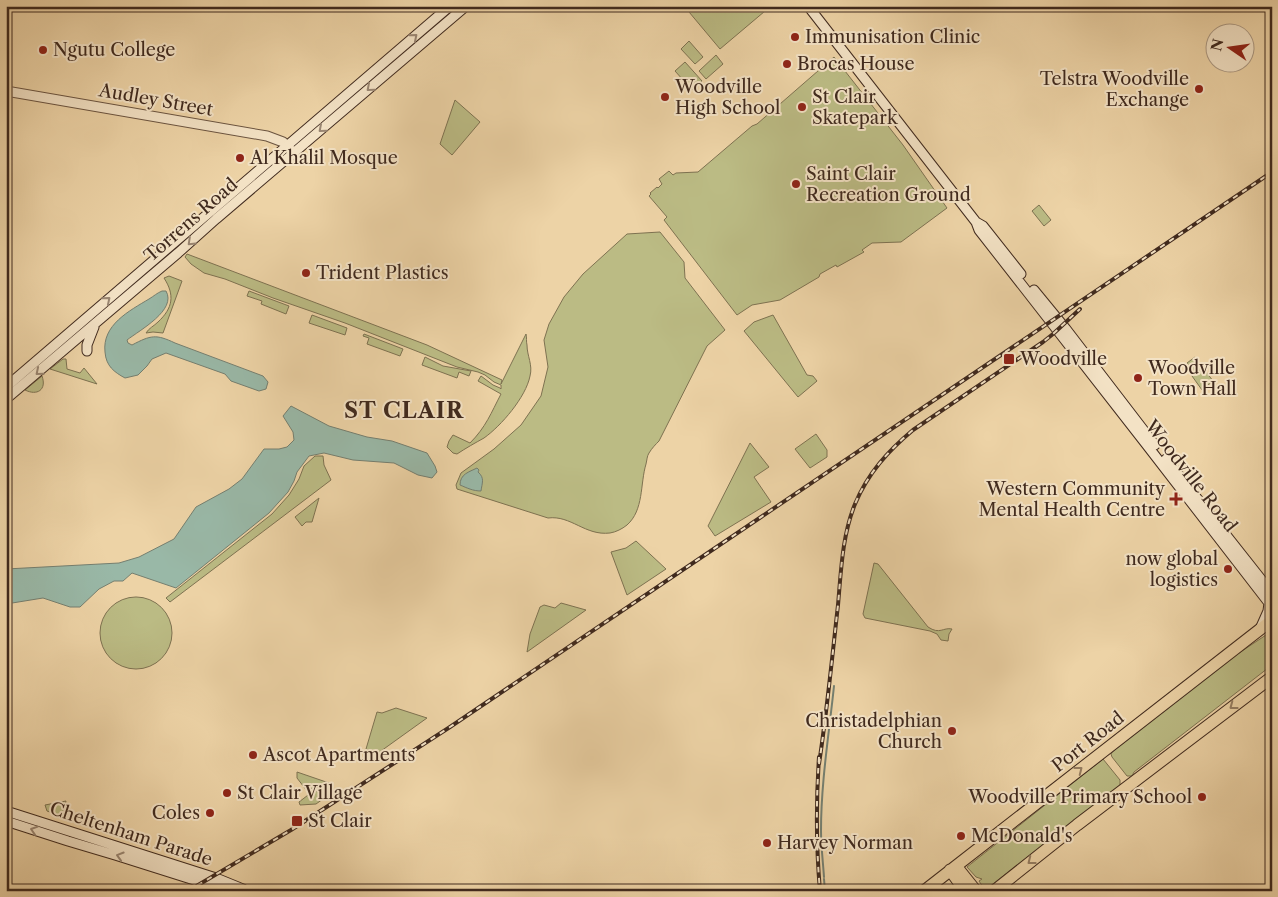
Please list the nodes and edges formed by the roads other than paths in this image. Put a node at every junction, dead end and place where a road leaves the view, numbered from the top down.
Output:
1 (450, 6) edge
2 (466, 6) edge
3 (808, 6) edge
4 (381, 65) junction
5 (390, 71) junction
6 (6, 91) edge
7 (291, 150) junction
8 (254, 181) junction
9 (976, 222) junction
10 (97, 322) junction
11 (87, 351) dead end
12 (6, 387) edge
13 (6, 399) edge
14 (1272, 593) edge
15 (1270, 605) edge
16 (1272, 620) edge
17 (1260, 629) junction
18 (1272, 629) edge
19 (1230, 652) junction
20 (1272, 676) edge
21 (6, 811) edge
22 (6, 821) edge
23 (953, 868) junction
24 (998, 889) edge
25 (229, 891) edge
26 (245, 891) edge
27 (924, 891) edge
28 (965, 891) edge
29 (976, 891) edge

4 -> 1 main road, Torrens Road
2 - 5 main road, Torrens Road
3 - 9 main road, Woodville Road
4 - 5 main road
4 - 7 main road, Torrens Road
5 -> 7 main road, Torrens Road
6 - 7 main road, Audley Street
7 - 8 main road, Torrens Road
8 -> 10 main road, Torrens Road
12 -> 8 main road, Torrens Road
9 - 14 main road, Woodville Road
9 - 15 main road, Woodville Road
10 - 11 main road
10 -> 13 main road, Torrens Road
15 - 17 main road
16 - 17 highway, Port Road
17 - 19 highway, Port Road
18 - 19 highway
23 -> 19 highway, Port Road
20 -> 24 highway
21 - 26 main road, Cheltenham Parade
25 -> 22 main road, Cheltenham Parade
23 - 27 highway, Port Road
23 - 28 highway
23 - 29 highway

